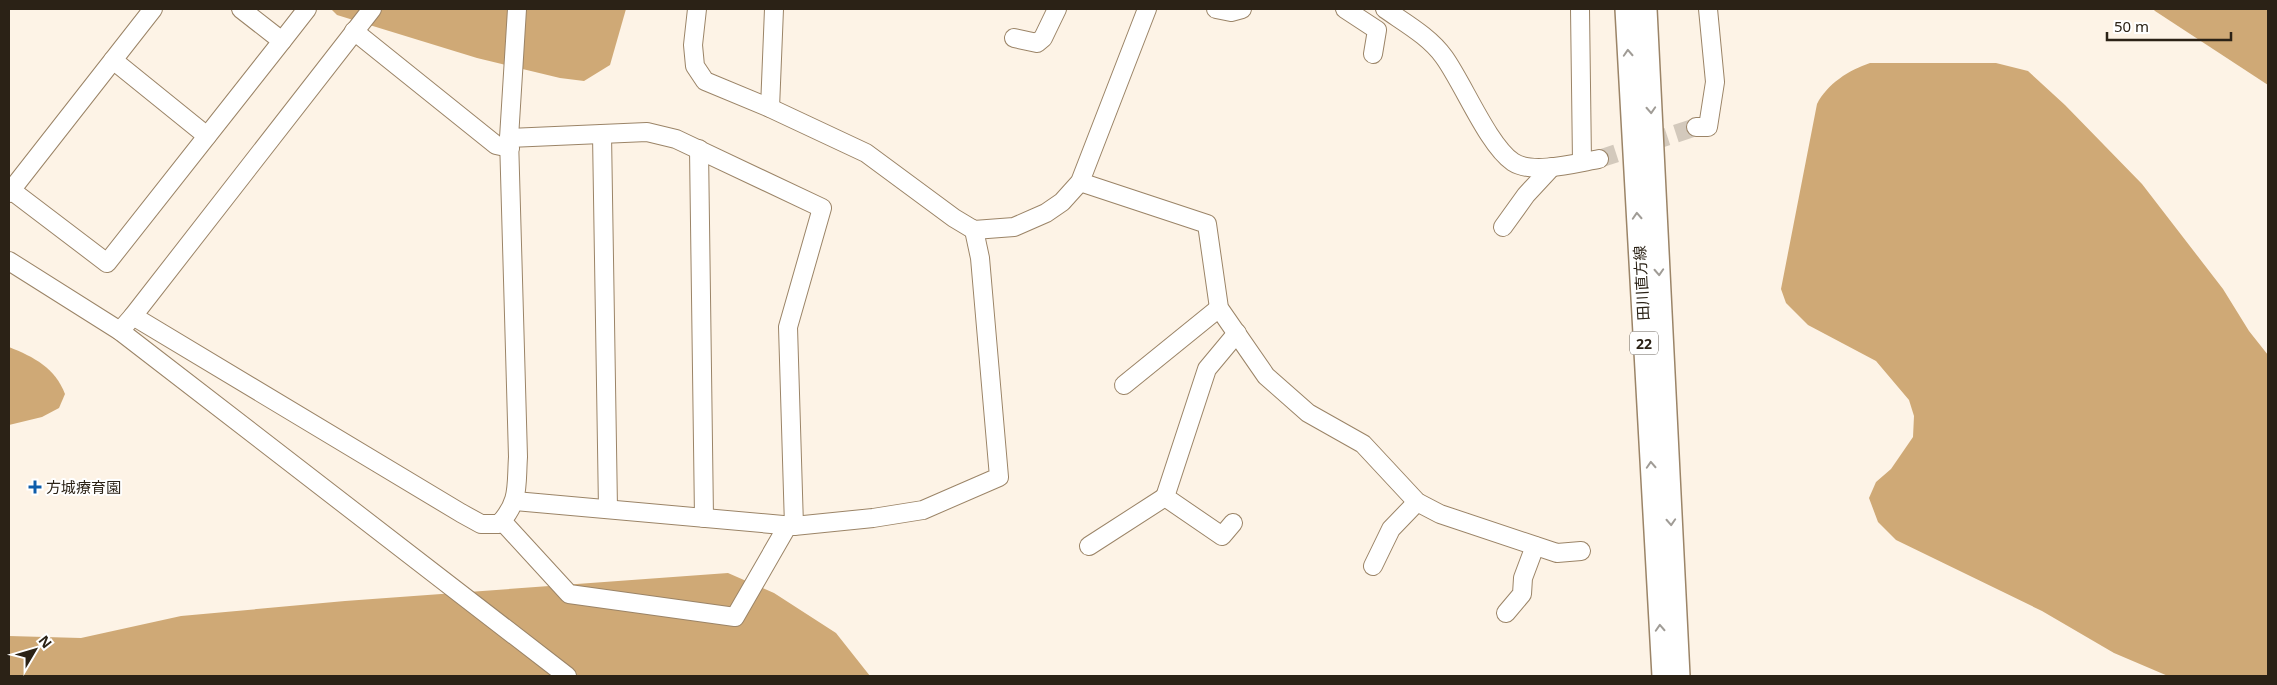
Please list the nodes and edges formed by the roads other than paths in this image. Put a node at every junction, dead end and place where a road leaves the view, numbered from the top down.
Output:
1 (154, 9) edge
2 (241, 9) edge
3 (307, 9) edge
4 (372, 9) edge
5 (518, 9) edge
6 (697, 9) edge
7 (774, 9) edge
8 (1057, 9) edge
9 (1147, 9) edge
10 (1216, 9) edge
11 (1242, 9) edge
12 (1344, 9) edge
13 (1386, 9) edge
14 (1580, 9) edge
15 (1626, 9) edge
16 (1646, 9) edge
17 (1708, 9) edge
18 (354, 32) junction
19 (1014, 38) dead end
20 (282, 41) junction
21 (1373, 54) dead end
22 (113, 60) junction
23 (770, 108) junction
24 (1696, 127) tunnel mouth
25 (602, 134) junction
26 (207, 136) junction
27 (510, 143) junction
28 (699, 150) junction
29 (1552, 167) junction
30 (1080, 182) junction
31 (10, 192) edge
32 (1503, 227) dead end
33 (974, 230) junction
34 (9, 261) edge
35 (1219, 308) junction
36 (133, 316) junction
37 (120, 331) junction
38 (1237, 333) junction
39 (1124, 385) dead end
40 (1165, 498) junction
41 (516, 501) junction
42 (1417, 502) junction
43 (608, 509) junction
44 (704, 518) junction
45 (502, 521) junction
46 (1233, 523) dead end
47 (791, 525) junction
48 (1089, 546) dead end
49 (1536, 546) junction
50 (1580, 551) dead end
51 (1373, 566) dead end
52 (1506, 613) dead end
53 (567, 676) edge
54 (1663, 676) edge
55 (1679, 676) edge

1 - 22 street
2 - 20 street
3 - 20 street
4 - 18 street
5 - 27 street
6 - 23 street
7 - 23 street
8 - 19 street
9 - 30 street
10 - 11 street
12 - 21 street
13 - 29 street
14 - 29 street
54 -> 15 main road, 田川直方線 / 22
16 -> 55 main road, 田川直方線 / 22
17 - 24 street
18 - 27 street
18 - 36 street
20 - 26 street
22 - 26 street
22 - 31 street
23 - 33 street
25 - 27 street
25 - 28 street
25 - 43 street
26 - 31 street
27 - 41 street
28 - 44 street
28 - 47 street
29 - 32 street
30 - 33 street
30 - 35 street
33 - 47 street
34 - 37 street
35 - 38 street
35 - 39 street
36 - 37 street
36 - 45 street
37 - 53 street
38 - 40 street
38 - 42 street
40 - 46 street
40 - 48 street
41 - 43 street
41 - 45 street
42 - 49 street
42 - 51 street
43 - 44 street
44 - 47 street
45 - 47 street
49 - 50 street
49 - 52 street

